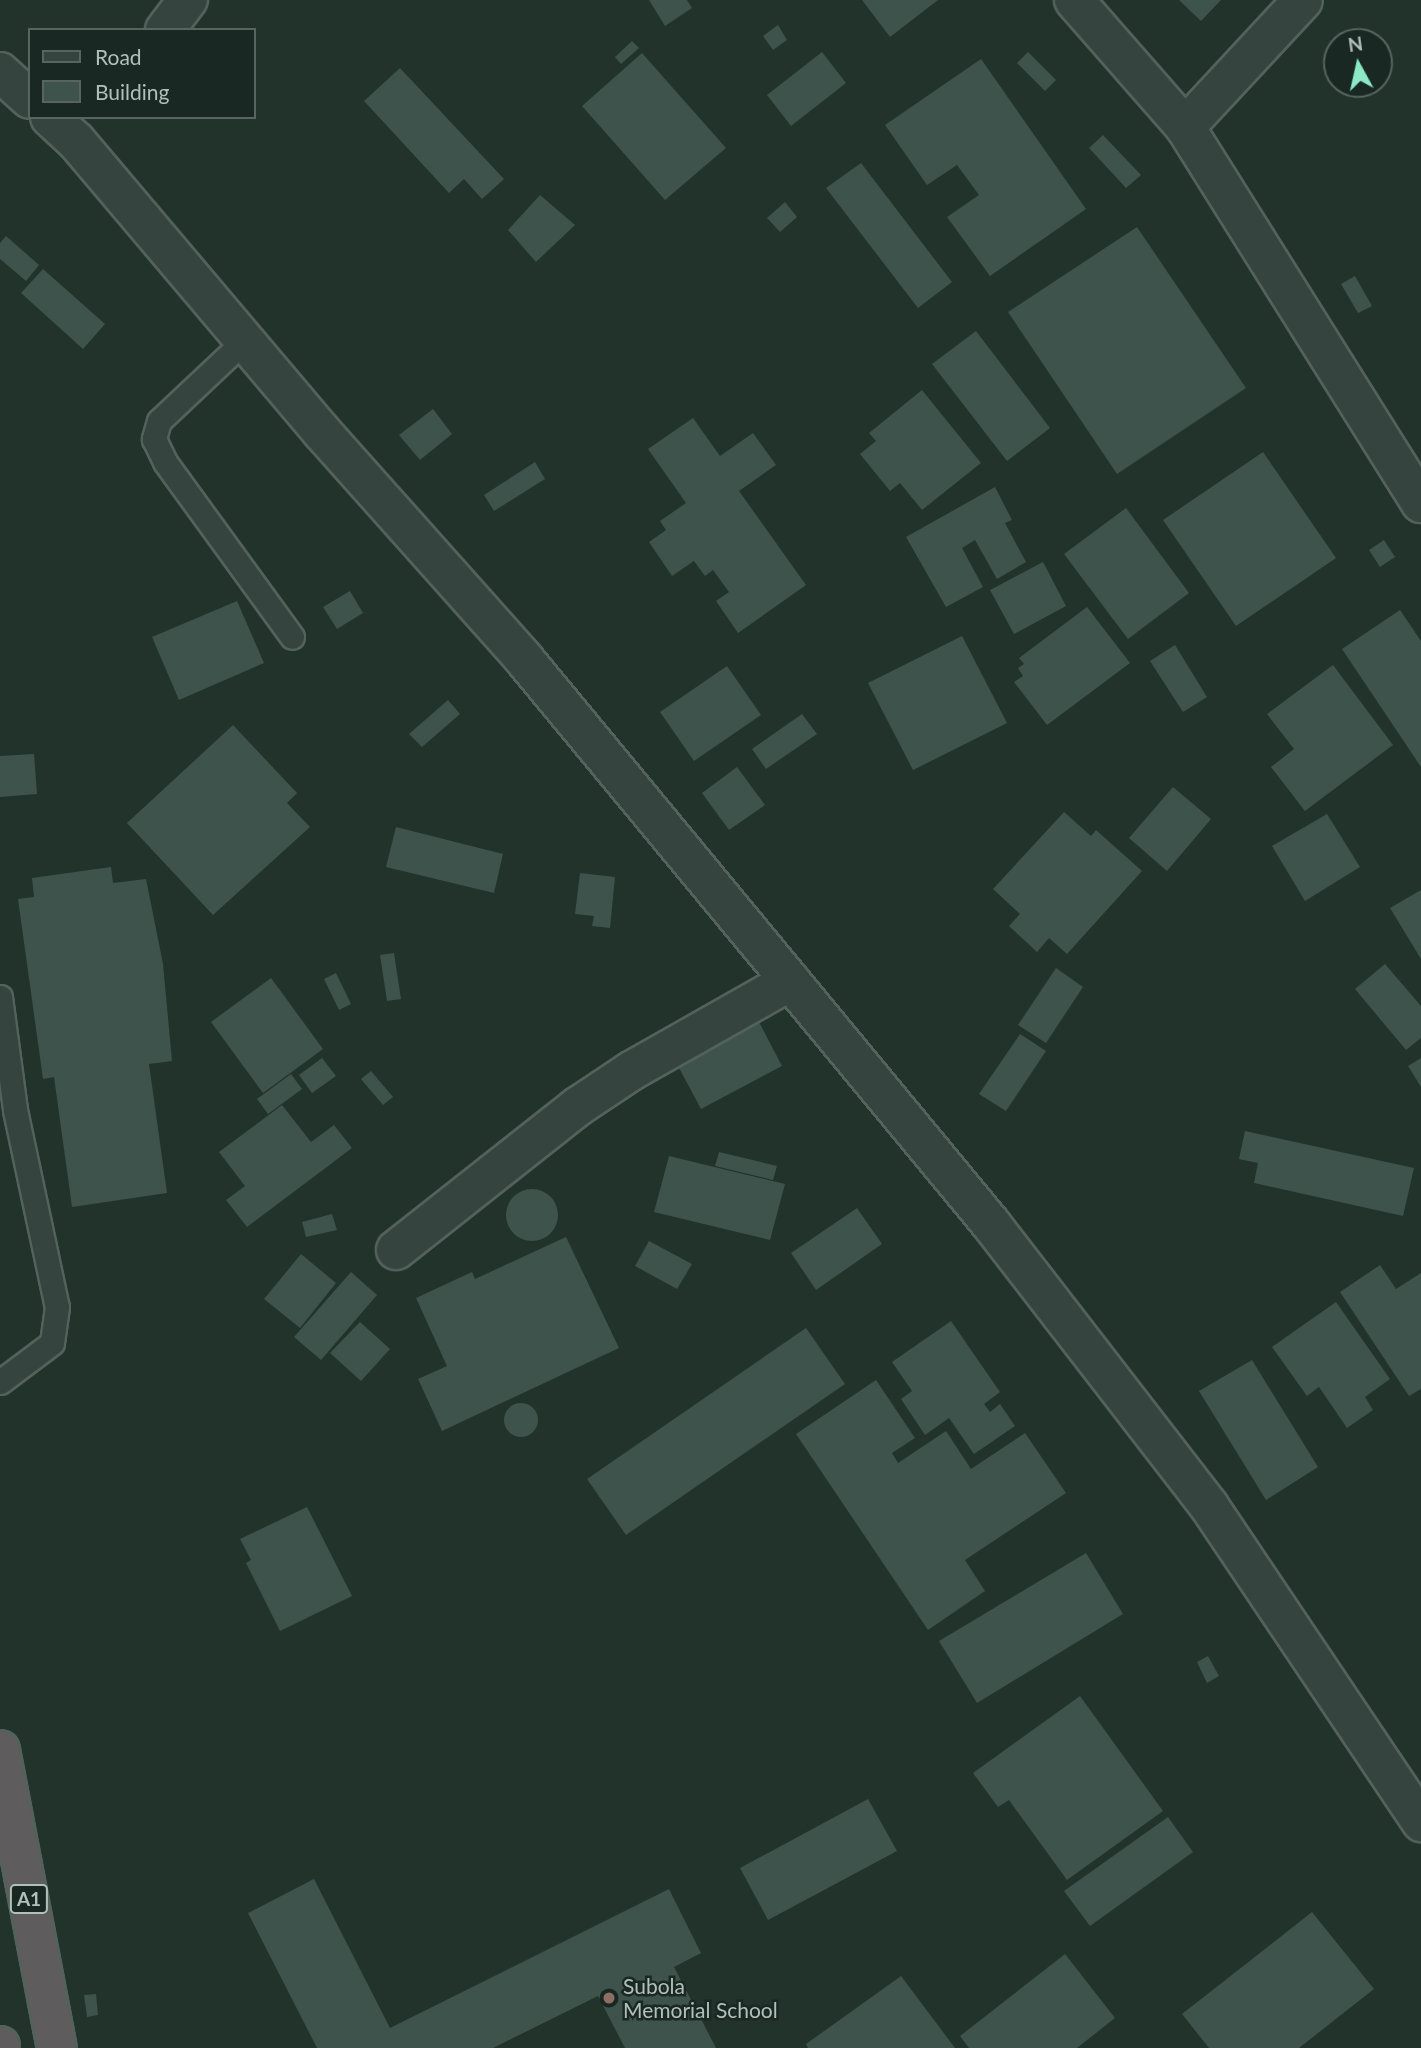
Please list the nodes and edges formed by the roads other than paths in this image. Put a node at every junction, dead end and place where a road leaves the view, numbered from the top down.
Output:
1 (188, 0) edge
2 (1074, 0) edge
3 (1303, 0) edge
4 (167, 28) edge
5 (0, 72) edge
6 (28, 97) edge
7 (74, 125) edge
8 (1185, 127) junction
9 (245, 340) junction
10 (1421, 503) edge
11 (292, 637) dead end
12 (790, 981) junction
13 (0, 997) edge
14 (396, 1250) dead end
15 (0, 1381) edge
16 (0, 1750) edge
17 (1421, 1822) edge
18 (57, 2048) edge

1 - 4 street
2 - 8 street
3 - 8 street
5 - 6 street
7 - 9 street
8 - 10 street
9 - 11 lane
9 - 12 street
12 - 14 street
12 - 17 street
13 - 15 lane
16 - 18 highway, A1

